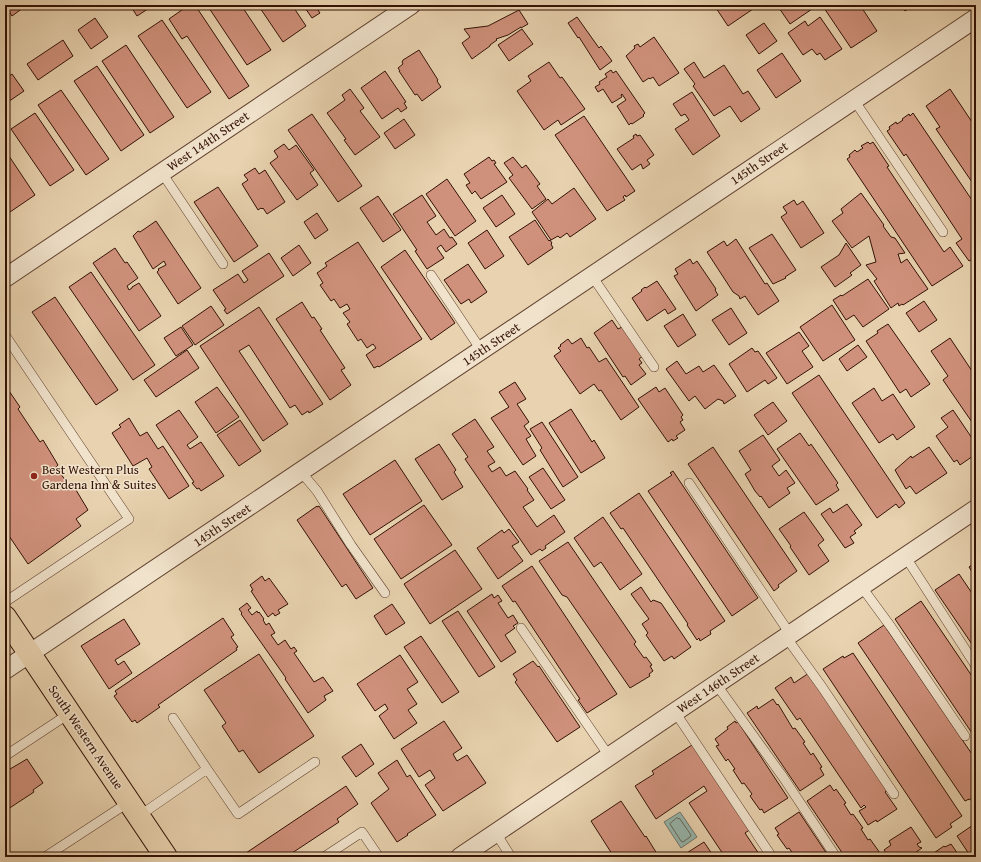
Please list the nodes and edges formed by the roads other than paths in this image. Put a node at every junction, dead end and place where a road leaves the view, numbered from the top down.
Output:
1 (411, 5) edge
2 (976, 18) edge
3 (854, 100) junction
4 (162, 173) junction
5 (943, 232) dead end
6 (223, 264) dead end
7 (431, 275) dead end
8 (592, 276) junction
9 (5, 278) edge
10 (5, 335) edge
11 (481, 350) junction
12 (654, 367) dead end
13 (301, 472) junction
14 (689, 484) dead end
15 (976, 509) edge
16 (905, 556) junction
17 (861, 586) junction
18 (385, 593) dead end
19 (5, 602) edge
20 (5, 617) edge
21 (521, 628) dead end
22 (788, 636) junction
23 (30, 654) junction
24 (976, 666) edge
25 (5, 670) edge
26 (716, 684) junction
27 (675, 712) junction
28 (70, 713) junction
29 (173, 718) dead end
30 (965, 736) dead end
31 (5, 756) edge
32 (609, 756) junction
33 (315, 762) dead end
34 (208, 769) junction
35 (894, 794) dead end
36 (134, 809) junction
37 (496, 833) junction
38 (45, 857) edge
39 (166, 857) edge
40 (324, 857) edge
41 (379, 857) edge
42 (460, 857) edge
43 (511, 857) edge
44 (772, 857) edge
45 (836, 857) edge

1 - 4 street, West 144th Street
2 - 3 street, 145th Street
3 - 5 lane
3 - 8 street, 145th Street
4 - 6 lane
4 - 9 street, West 144th Street
7 - 11 lane
8 - 11 street, 145th Street
8 - 12 lane
10 - 19 lane
11 - 13 street, 145th Street
13 - 18 lane
13 - 23 street, 145th Street
14 - 22 lane
15 - 16 street, West 146th Street
16 - 17 street, West 146th Street
16 - 24 lane
17 - 22 street, West 146th Street
17 - 30 lane
20 - 23 main road, South Western Avenue
21 - 32 lane
22 - 26 street, West 146th Street
22 - 35 lane
23 - 25 street, 145th Street
23 - 28 main road, South Western Avenue
26 - 27 street, West 146th Street
26 - 45 lane
27 - 32 street, West 146th Street
27 - 44 lane
28 - 31 lane
28 - 36 main road, South Western Avenue
29 - 34 lane
32 - 37 street, West 146th Street
33 - 34 lane
34 - 36 lane
36 - 38 lane
36 - 39 main road, South Western Avenue
37 - 42 street, West 146th Street
37 - 43 lane
40 - 41 lane

